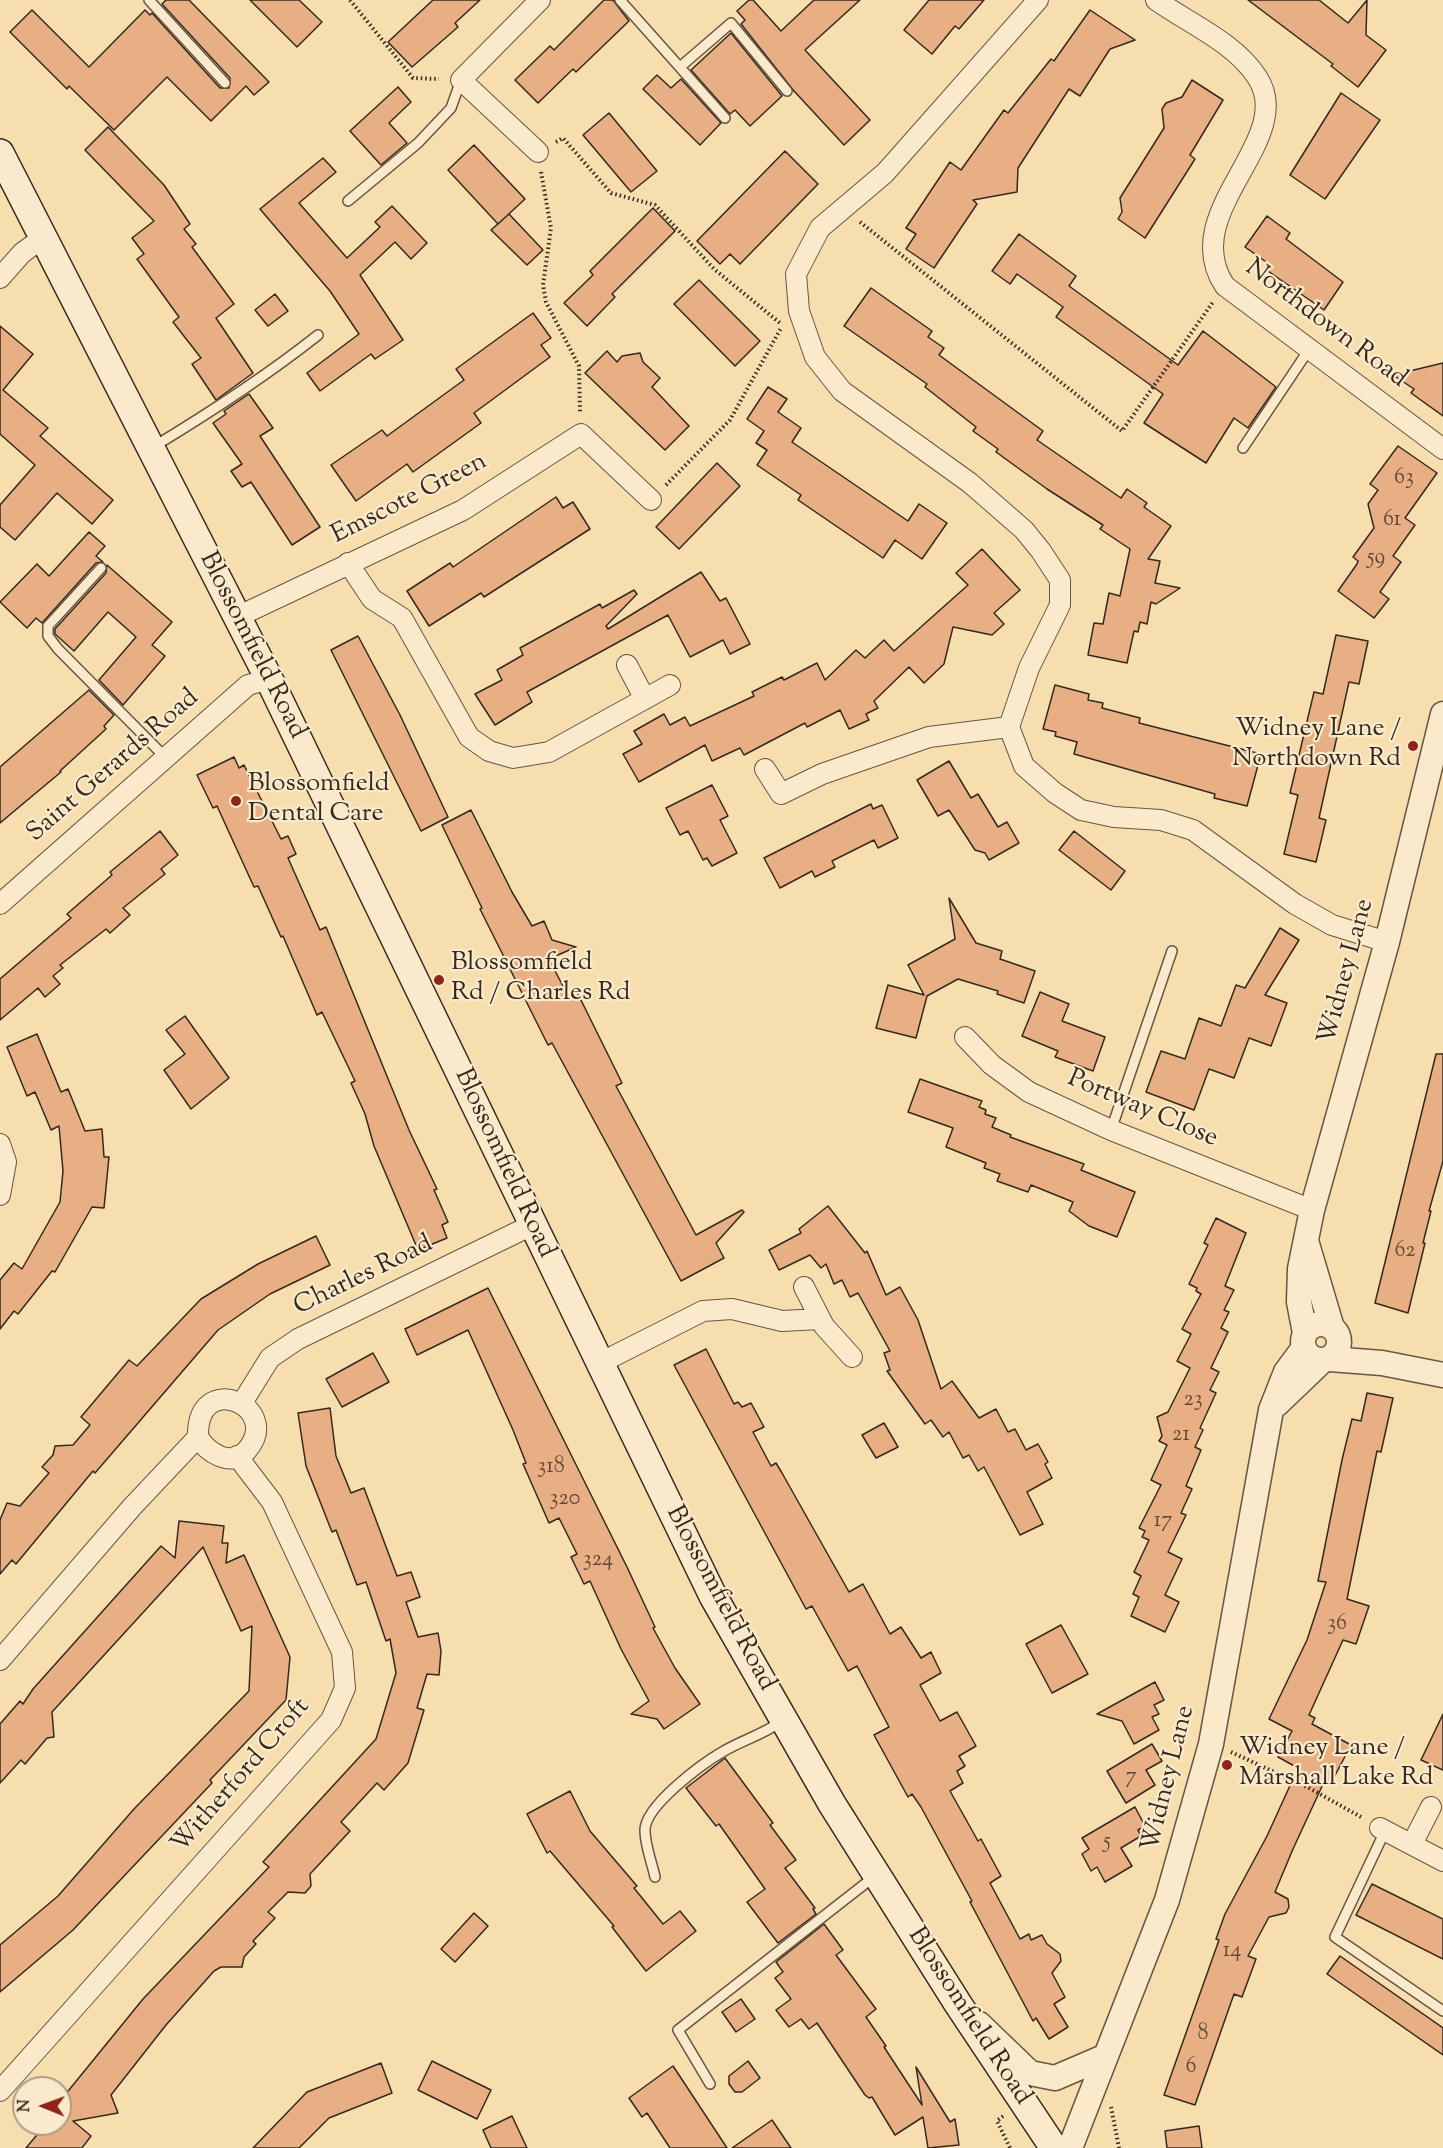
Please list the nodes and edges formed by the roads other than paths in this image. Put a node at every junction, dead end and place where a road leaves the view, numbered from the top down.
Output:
1 (149, 0) edge
2 (540, 0) edge
3 (620, 0) edge
4 (1038, 0) edge
5 (1166, 3) edge
6 (680, 68) junction
7 (461, 80) junction
8 (225, 83) dead end
9 (787, 91) dead end
10 (725, 118) dead end
11 (538, 152) road end
12 (0, 153) edge
13 (348, 201) dead end
14 (44, 237) junction
15 (0, 278) edge
16 (318, 335) dead end
17 (1310, 348) junction
18 (151, 448) junction
19 (1243, 448) dead end
20 (1443, 449) edge
21 (651, 500) road end
22 (348, 563) junction
23 (101, 568) dead end
24 (237, 617) junction
25 (627, 665) dead end
26 (269, 679) junction
27 (670, 685) dead end
28 (645, 699) junction
29 (1443, 714) edge
30 (1009, 727) junction
31 (166, 758) junction
32 (765, 769) dead end
33 (0, 904) edge
34 (1387, 942) junction
35 (1172, 951) dead end
36 (965, 1037) dead end
37 (1111, 1130) junction
38 (0, 1144) edge
39 (0, 1196) edge
40 (1312, 1210) junction
41 (532, 1225) junction
42 (1307, 1244) junction
43 (804, 1287) dead end
44 (820, 1319) junction
45 (1335, 1330) junction
46 (1315, 1351) junction
47 (852, 1357) dead end
48 (600, 1363) junction
49 (1382, 1363) junction
50 (1443, 1375) edge
51 (242, 1402) junction
52 (198, 1437) junction
53 (237, 1456) junction
54 (0, 1660) edge
55 (784, 1719) junction
56 (1431, 1807) dead end
57 (1382, 1830) joint
58 (1412, 1844) junction
59 (1443, 1861) edge
60 (877, 1875) junction
61 (656, 1877) dead end
62 (958, 2004) junction
63 (1443, 2011) edge
64 (1104, 2057) junction
65 (710, 2084) dead end
66 (0, 2091) edge
67 (1054, 2148) edge
68 (1070, 2148) edge

1 - 8 lane
2 - 7 street
3 - 6 lane
4 - 30 street
5 - 17 street, Northdown Road
6 - 9 lane
6 - 10 lane
7 - 11 street
7 - 13 lane
12 - 14 main road, Blossomfield Road
14 - 15 street
14 - 18 main road, Blossomfield Road
16 - 18 lane
17 - 19 lane
17 - 20 street, Northdown Road
18 - 24 main road, Blossomfield Road
21 - 22 street, Emscote Green
22 - 24 street, Emscote Green
22 - 28 street
23 - 31 lane
24 - 26 main road, Blossomfield Road
25 - 28 street
26 - 31 street, Saint Gerards Road
26 - 41 main road, Blossomfield Road
27 - 28 street
29 - 34 street, Widney Lane
30 - 32 street
30 - 34 street
31 - 33 street, Saint Gerards Road
34 - 40 street, Widney Lane
35 - 37 lane
36 - 37 street, Portway Close
37 - 40 street, Portway Close
38 - 39 street
40 - 42 street, Widney Lane
41 - 48 main road, Blossomfield Road
41 - 51 street, Charles Road
42 - 45 street, Widney Lane
42 - 46 street, Widney Lane
43 - 44 street
44 - 47 street
44 - 48 street
45 - 46 street
45 - 46 street
45 - 49 street
46 - 49 street
46 - 64 street, Widney Lane
48 - 55 main road, Blossomfield Road
49 - 50 street
51 - 52 street
51 - 53 street
52 - 53 street
52 - 54 street
53 - 66 street, Witherford Croft
55 - 60 main road, Blossomfield Road
55 - 61 lane
56 - 58 street
57 - 58 street
57 - 63 lane
58 - 59 street
60 - 62 main road, Blossomfield Road
60 - 65 lane
62 - 64 street
62 - 67 main road, Blossomfield Road
64 - 68 street, Widney Lane

